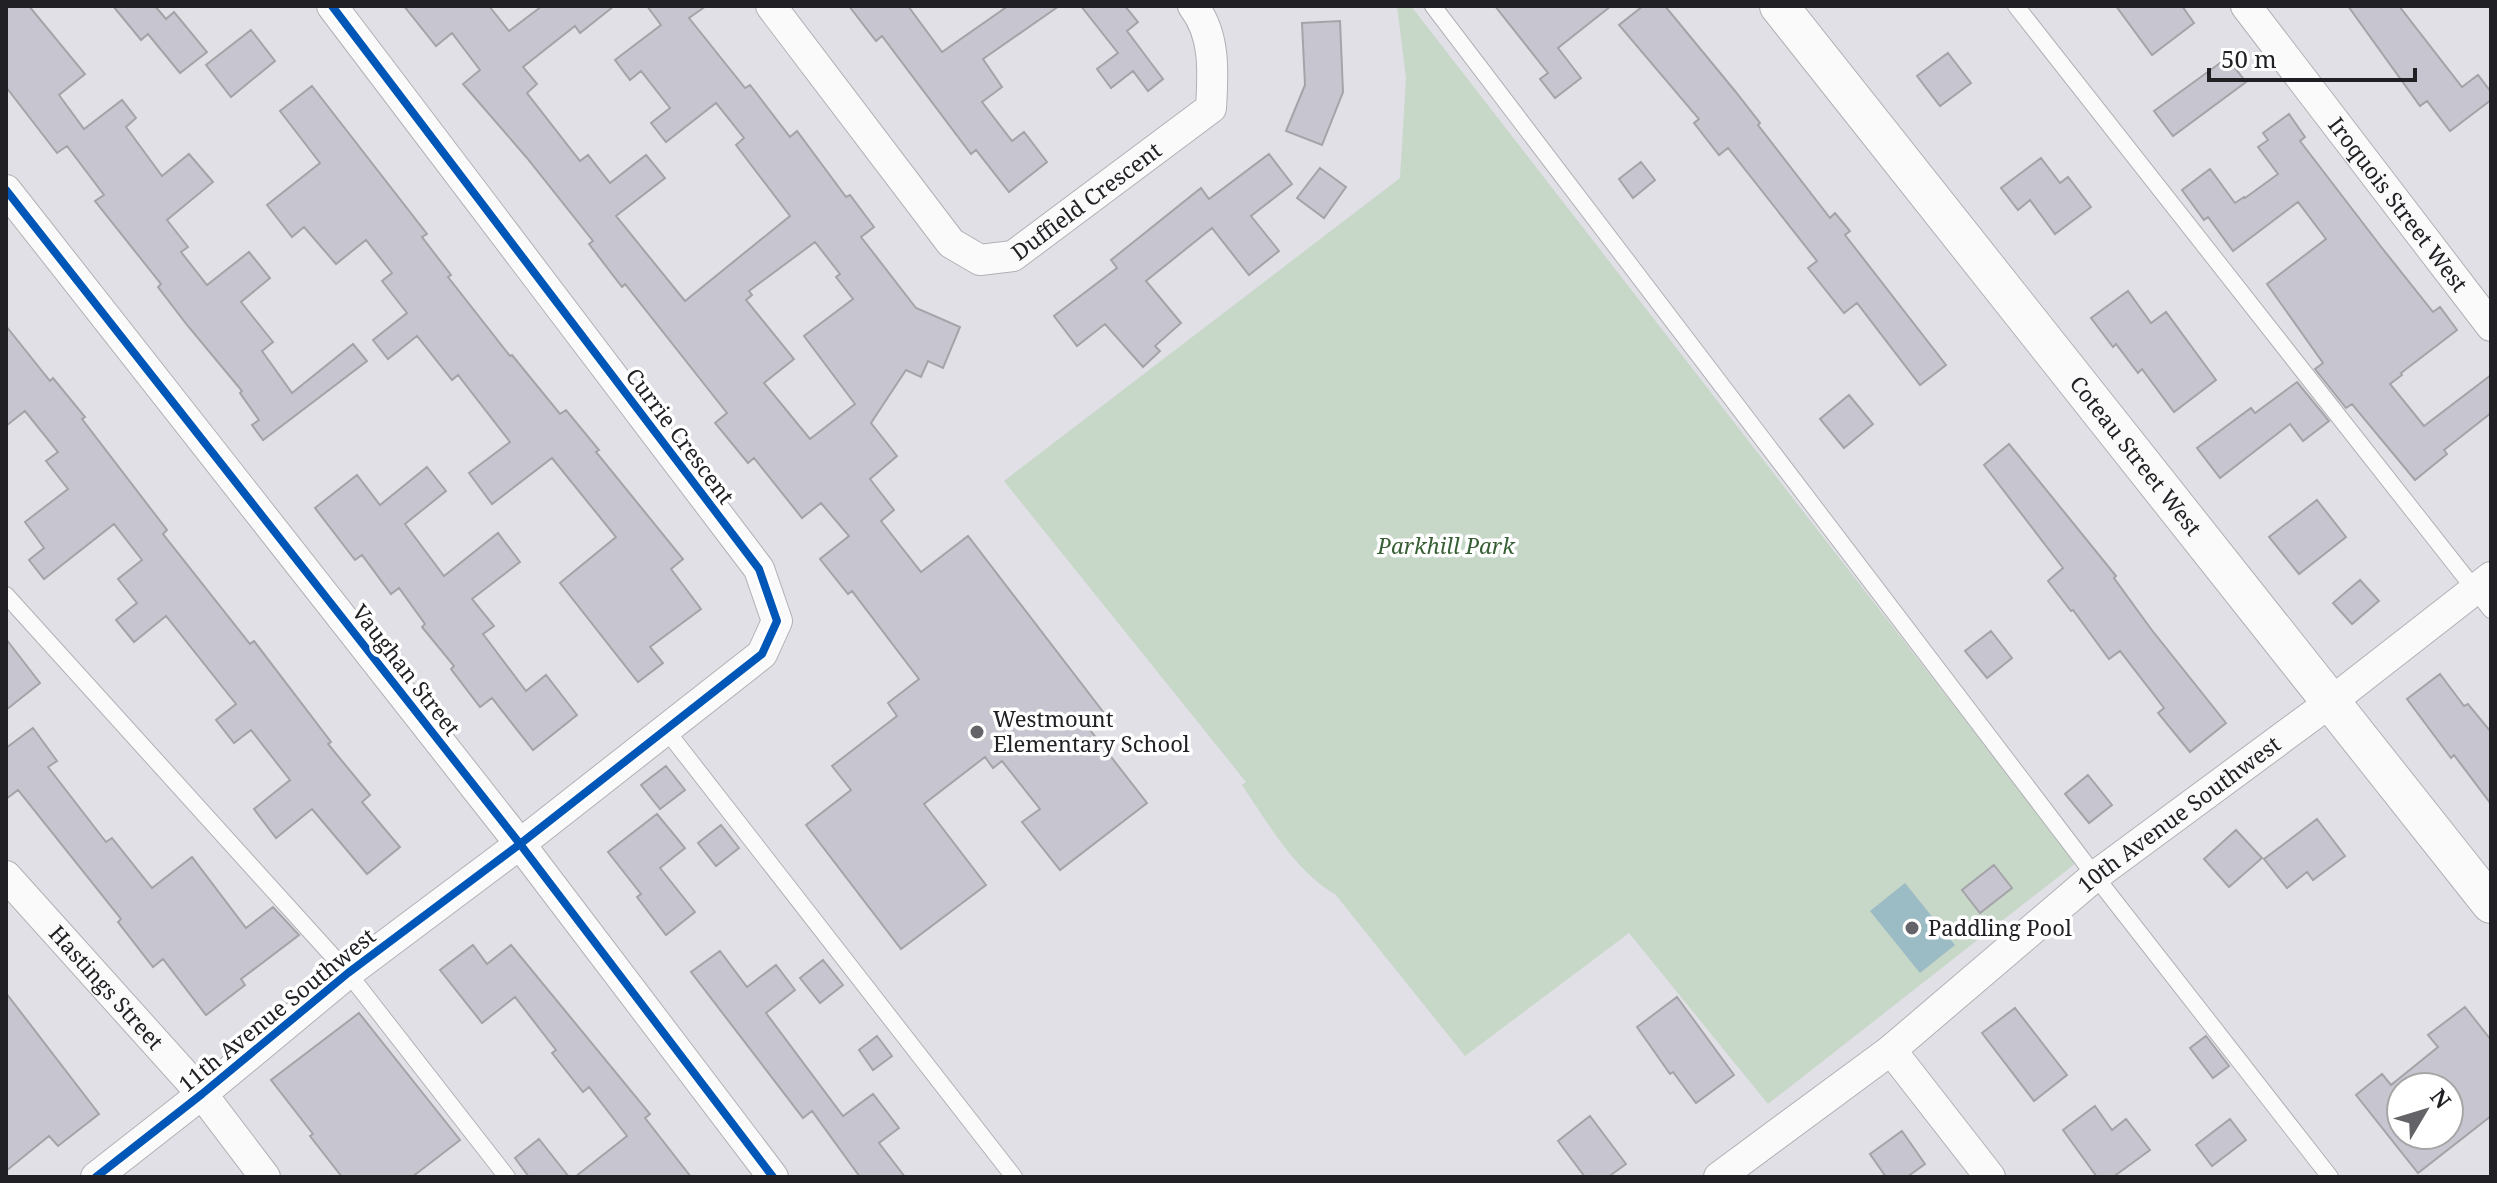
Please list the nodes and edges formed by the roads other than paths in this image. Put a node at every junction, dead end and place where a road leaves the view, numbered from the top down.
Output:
1 (332, 6) edge
2 (771, 6) edge
3 (1193, 6) edge
4 (1433, 6) edge
5 (1779, 6) edge
6 (2016, 6) edge
7 (2246, 6) edge
8 (6, 190) edge
9 (2491, 326) edge
10 (2486, 592) edge
11 (6, 595) edge
12 (2332, 701) junction
13 (666, 730) junction
14 (520, 844) junction
15 (6, 876) edge
16 (2095, 876) junction
17 (2491, 904) edge
18 (348, 973) junction
19 (1891, 1050) junction
20 (202, 1094) junction
21 (96, 1177) edge
22 (265, 1177) edge
23 (507, 1177) edge
24 (773, 1177) edge
25 (1014, 1177) edge
26 (1719, 1177) edge
27 (1990, 1177) edge
28 (2330, 1177) edge

1 - 13 street, Currie Crescent
2 - 3 street, Duffield Crescent
4 - 16 lane
5 - 12 street, Coteau Street West
6 - 10 lane
7 - 9 street, Iroquois Street West
8 - 14 street, Vaughan Street
10 - 12 street, 10th Avenue Southwest
11 - 18 lane
12 - 16 street, 10th Avenue Southwest
12 - 17 street, Coteau Street West
13 - 14 street, Currie Crescent
13 - 25 lane
14 - 18 street, 11th Avenue Southwest
14 - 24 street, Vaughan Street
15 - 20 street, Hastings Street
16 - 19 street, 10th Avenue Southwest
16 - 28 lane
18 - 20 street, 11th Avenue Southwest
18 - 23 lane
19 - 26 street, 10th Avenue Southwest
19 - 27 street
20 - 21 street, 11th Avenue Southwest
20 - 22 street, Hastings Street

